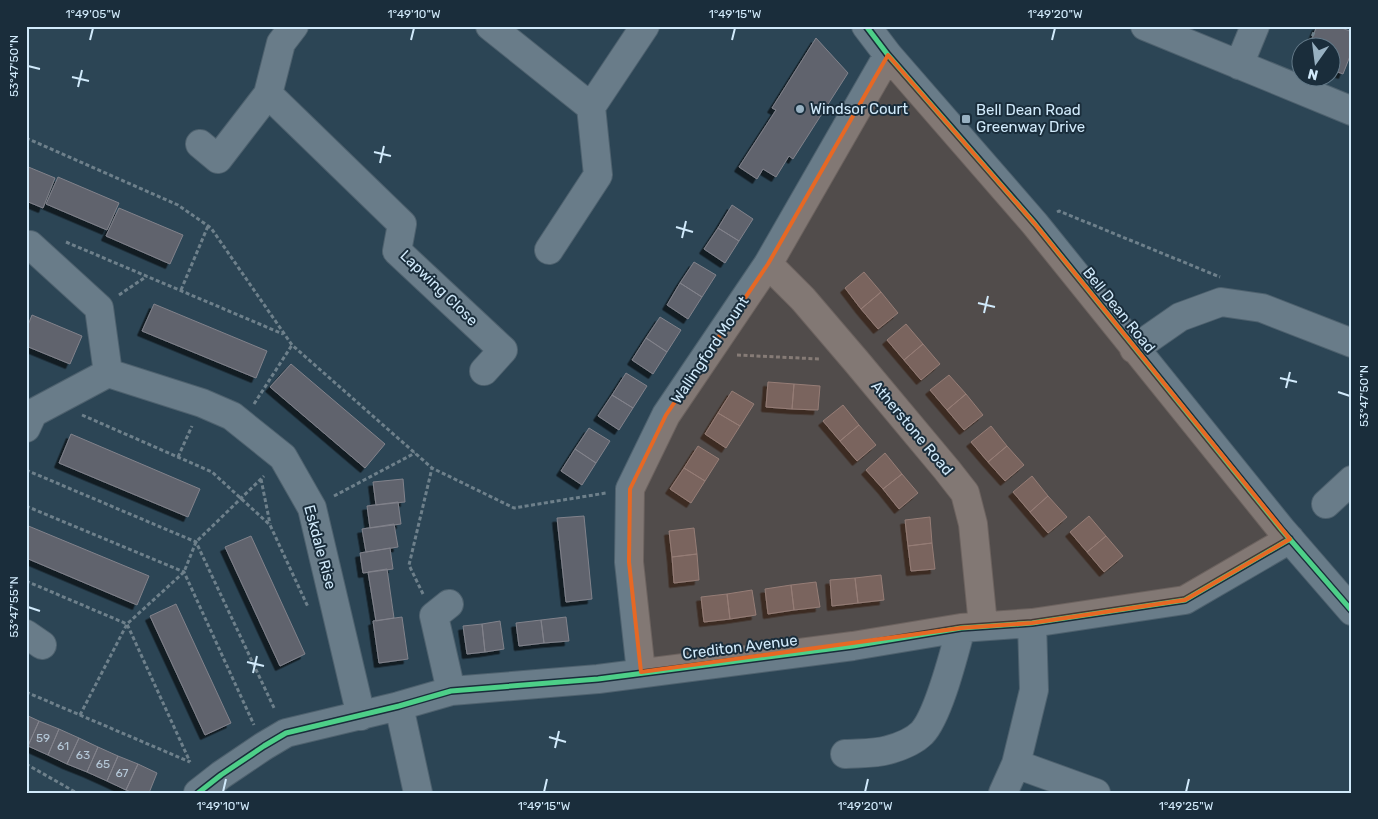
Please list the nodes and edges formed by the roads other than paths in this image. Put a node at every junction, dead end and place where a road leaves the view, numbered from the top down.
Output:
1 (294, 26) edge
2 (490, 26) edge
3 (645, 26) edge
4 (866, 26) edge
5 (1145, 26) edge
6 (1255, 26) edge
7 (888, 55) junction
8 (1239, 65) junction
9 (268, 94) junction
10 (591, 107) junction
11 (1351, 108) edge
12 (200, 144) dead end
13 (30, 244) dead end
14 (549, 250) dead end
15 (768, 264) junction
16 (1352, 343) edge
17 (1134, 349) junction
18 (484, 371) dead end
19 (108, 373) junction
20 (34, 411) edge
21 (1352, 480) edge
22 (1326, 504) dead end
23 (1290, 539) junction
24 (441, 610) road end
25 (1352, 611) edge
26 (1032, 622) junction
27 (972, 627) junction
28 (641, 672) junction
29 (450, 692) junction
30 (399, 706) junction
31 (361, 716) junction
32 (845, 754) dead end
33 (1016, 764) junction
34 (198, 793) edge
35 (418, 793) edge
36 (1003, 793) edge
37 (1096, 793) edge

1 - 9 street
2 - 10 street
3 - 10 street
4 - 7 street, Bell Dean Road
5 - 8 street
6 - 8 street
7 - 15 street, Wallingford Mount
7 - 17 street, Bell Dean Road
8 - 11 street
9 - 12 street
9 - 18 street, Lapwing Close
10 - 14 street
13 - 19 street
15 - 27 street, Atherstone Road
15 - 28 street, Wallingford Mount
16 - 17 street
17 - 23 street, Bell Dean Road
19 - 20 street
19 - 31 street, Eskdale Rise
21 - 22 street
23 - 25 street, Bell Dean Road
23 - 26 street, Crediton Avenue
24 - 29 street
26 - 27 street, Crediton Avenue
26 - 33 street
27 - 28 street, Crediton Avenue
27 - 32 street
28 - 29 street, Crediton Avenue
29 - 30 street, Crediton Avenue
30 - 31 street, Crediton Avenue
30 - 35 street
31 - 34 street, Crediton Avenue
33 - 36 street
33 - 37 street

